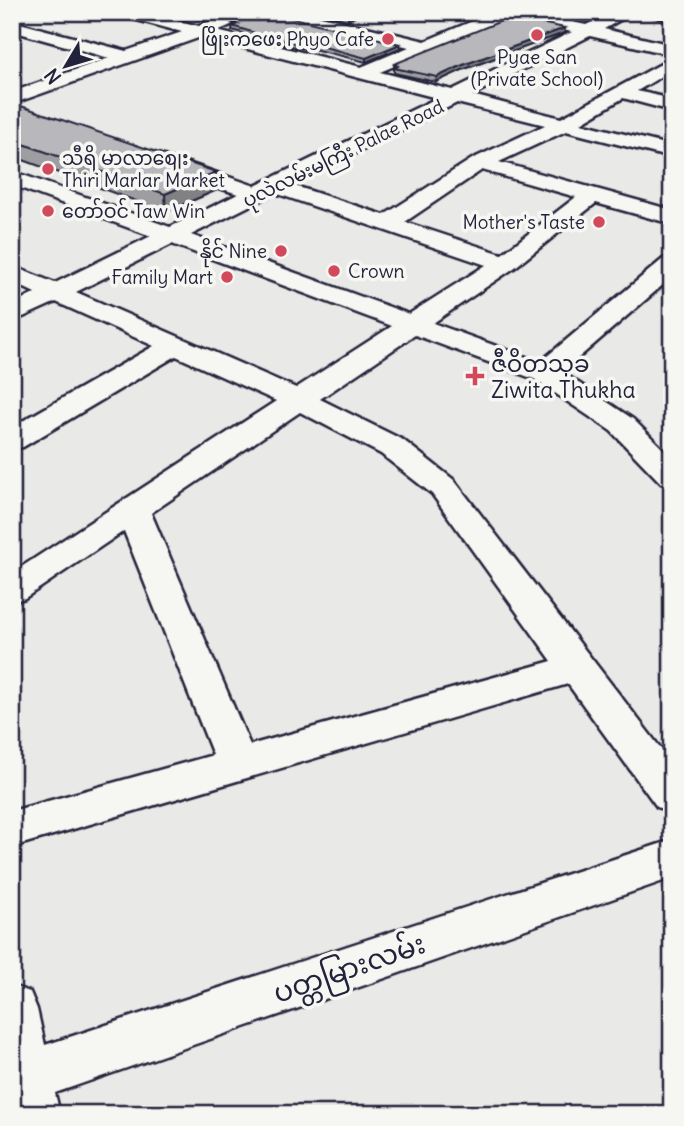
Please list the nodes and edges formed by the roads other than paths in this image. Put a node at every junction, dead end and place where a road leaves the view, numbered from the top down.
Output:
1 (124, 12) edge
2 (254, 12) edge
3 (283, 12) edge
4 (505, 12) edge
5 (626, 12) edge
6 (655, 12) edge
7 (672, 16) edge
8 (368, 17) dead end
9 (12, 26) edge
10 (344, 27) junction
11 (592, 31) junction
12 (199, 32) junction
13 (50, 38) junction
14 (25, 46) dead end
15 (426, 46) junction
16 (672, 50) edge
17 (127, 57) junction
18 (672, 63) edge
19 (362, 73) junction
20 (620, 92) junction
21 (456, 98) junction
22 (672, 105) edge
23 (17, 108) edge
24 (562, 124) junction
25 (672, 152) edge
26 (155, 159) edge
27 (479, 163) junction
28 (12, 177) edge
29 (266, 190) junction
30 (592, 195) junction
31 (672, 218) edge
32 (387, 223) junction
33 (171, 237) junction
34 (505, 262) junction
35 (672, 264) edge
36 (12, 273) edge
37 (57, 292) junction
38 (12, 314) edge
39 (411, 324) junction
40 (176, 345) junction
41 (544, 373) junction
42 (300, 401) junction
43 (12, 440) edge
44 (672, 476) edge
45 (133, 511) junction
46 (12, 590) edge
47 (577, 668) junction
48 (237, 765) junction
49 (672, 795) edge
50 (12, 829) edge
51 (672, 859) edge
52 (12, 1009) edge
53 (30, 1095) edge

1 - 12 street
2 - 12 street
3 - 10 street
4 - 11 street
4 - 15 street
5 - 11 street, ပုလဲလမ်းမကြီး Palae Road
6 - 7 street
8 - 10 street
9 - 13 street
10 - 15 street
11 - 16 street
11 - 21 street, ပုလဲလမ်းမကြီး Palae Road
12 - 17 street
12 - 19 street
13 - 14 street
13 - 17 street
15 - 19 street
17 - 23 street
18 - 20 street
19 - 21 street
20 - 22 street
20 - 24 street
21 - 24 street
21 - 29 street, ပုလဲလမ်းမကြီး Palae Road
24 - 25 street
24 - 27 street
26 - 29 street
27 - 30 street
27 - 32 street
28 - 33 street
29 - 32 street
29 - 33 street, ပုလဲလမ်းမကြီး Palae Road
30 - 31 street
30 - 34 street
32 - 34 street
33 - 37 street, ပုလဲလမ်းမကြီး Palae Road
33 - 39 street
34 - 39 street
35 - 41 street
36 - 37 street
37 - 38 street, ပုလဲလမ်းမကြီး Palae Road
37 - 40 street
39 - 41 street
39 - 42 street
40 - 42 street
40 - 43 street
41 - 44 street
42 - 45 street
42 - 47 street
45 - 46 street
45 - 48 street
47 - 48 street
47 - 49 street
48 - 50 street
51 - 53 street, ပတ္တမြားလမ်း
52 - 53 street

